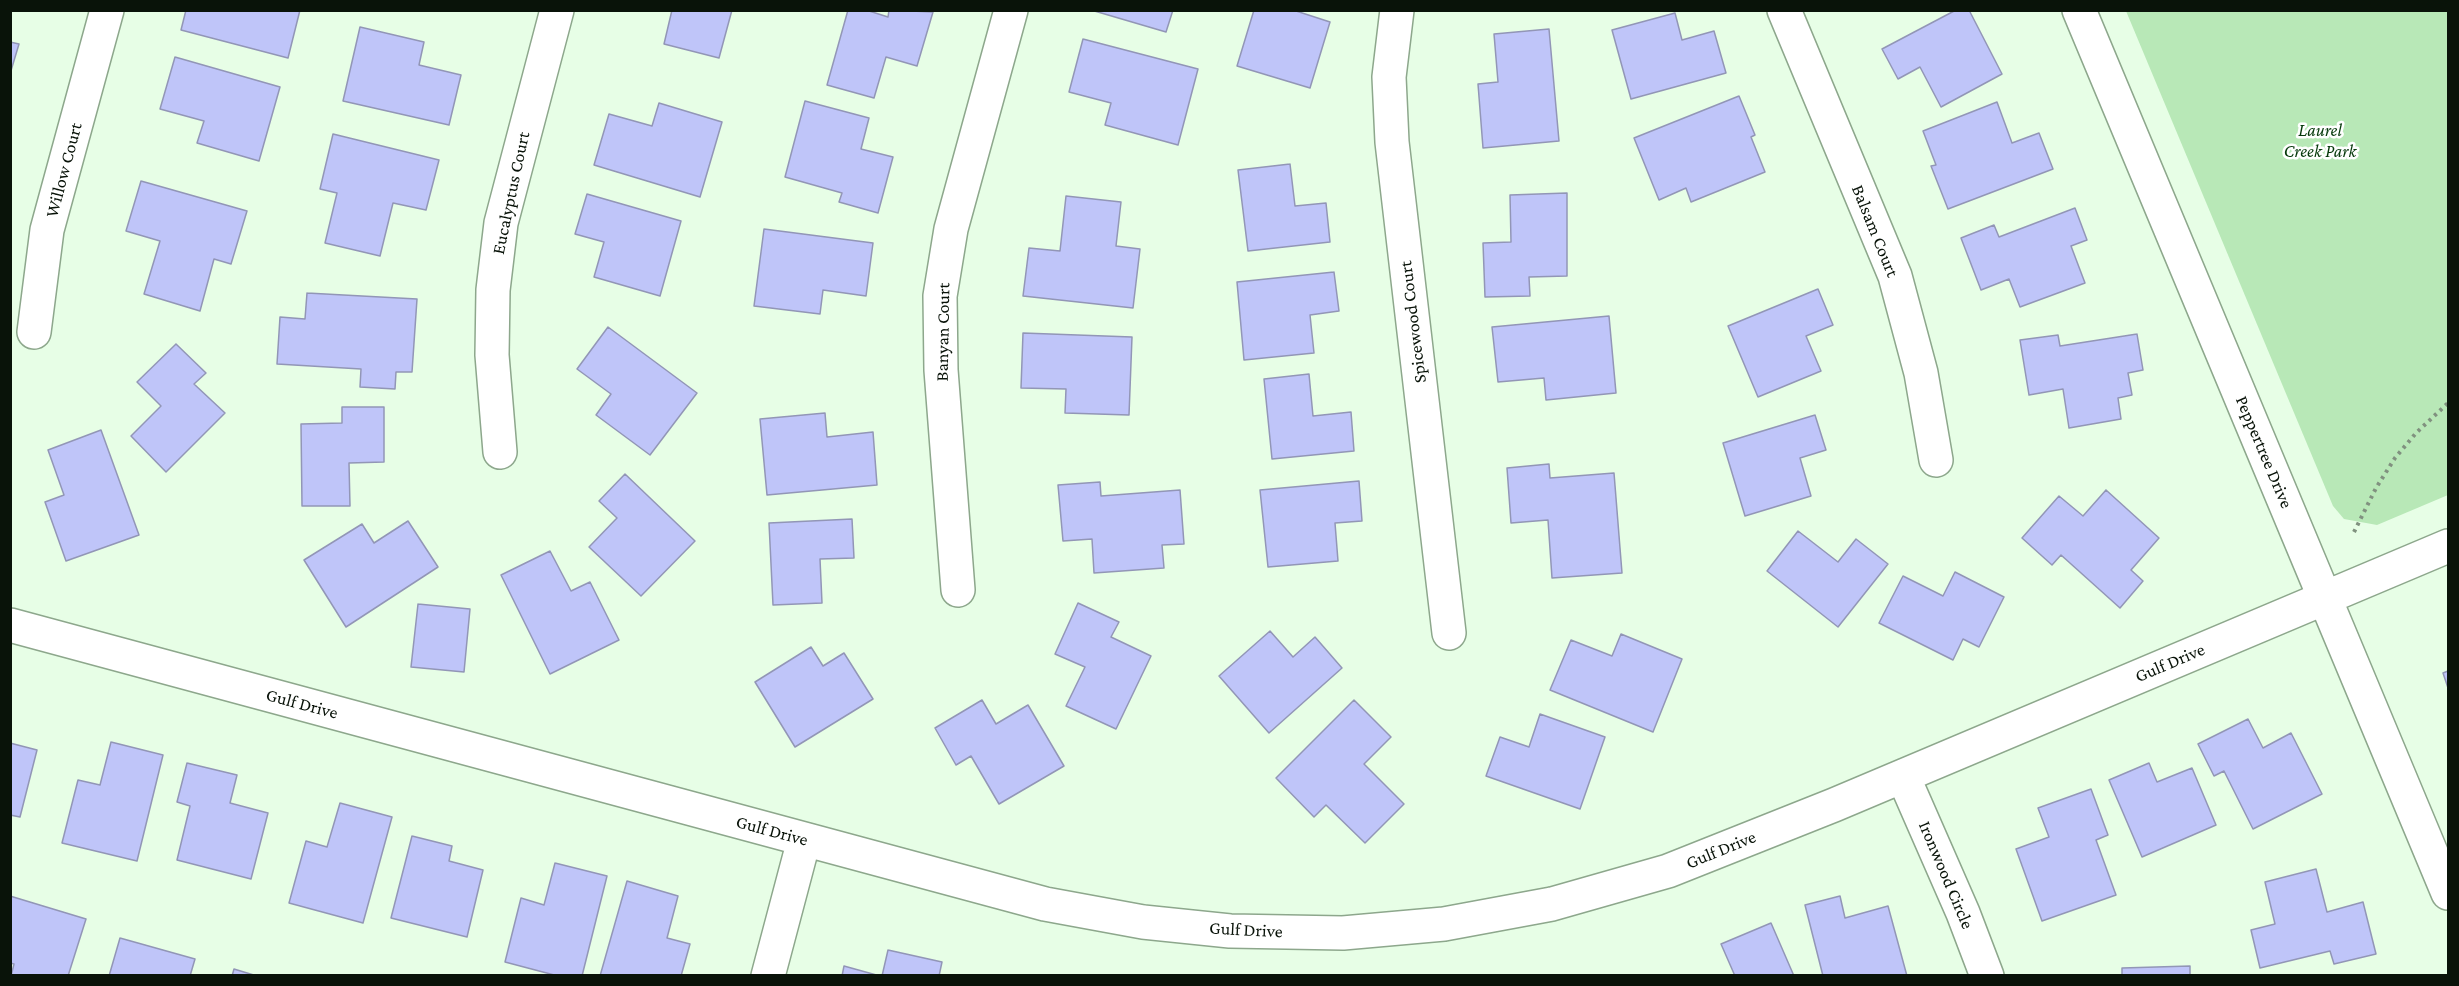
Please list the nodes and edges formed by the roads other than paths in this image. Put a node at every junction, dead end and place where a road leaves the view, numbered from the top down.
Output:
1 (107, 10) edge
2 (557, 10) edge
3 (1011, 10) edge
4 (1397, 10) edge
5 (1784, 10) edge
6 (2079, 10) edge
7 (34, 332) dead end
8 (500, 452) dead end
9 (1936, 460) dead end
10 (2448, 546) edge
11 (958, 590) dead end
12 (2325, 598) junction
13 (10, 625) edge
14 (1449, 633) dead end
15 (1903, 776) junction
16 (804, 840) junction
17 (2448, 893) edge
18 (768, 975) edge
19 (1987, 975) edge

1 - 7 street, Willow Court
2 - 8 street, Eucalyptus Court
3 - 11 street, Banyan Court
4 - 14 street, Spicewood Court
5 - 9 street, Balsam Court
6 - 12 street, Peppertree Drive
10 - 12 street, Gulf Drive
12 - 15 street, Gulf Drive
12 - 17 street, Peppertree Drive
13 - 16 street, Gulf Drive
15 - 16 street, Gulf Drive
15 - 19 street, Ironwood Circle
16 - 18 street

